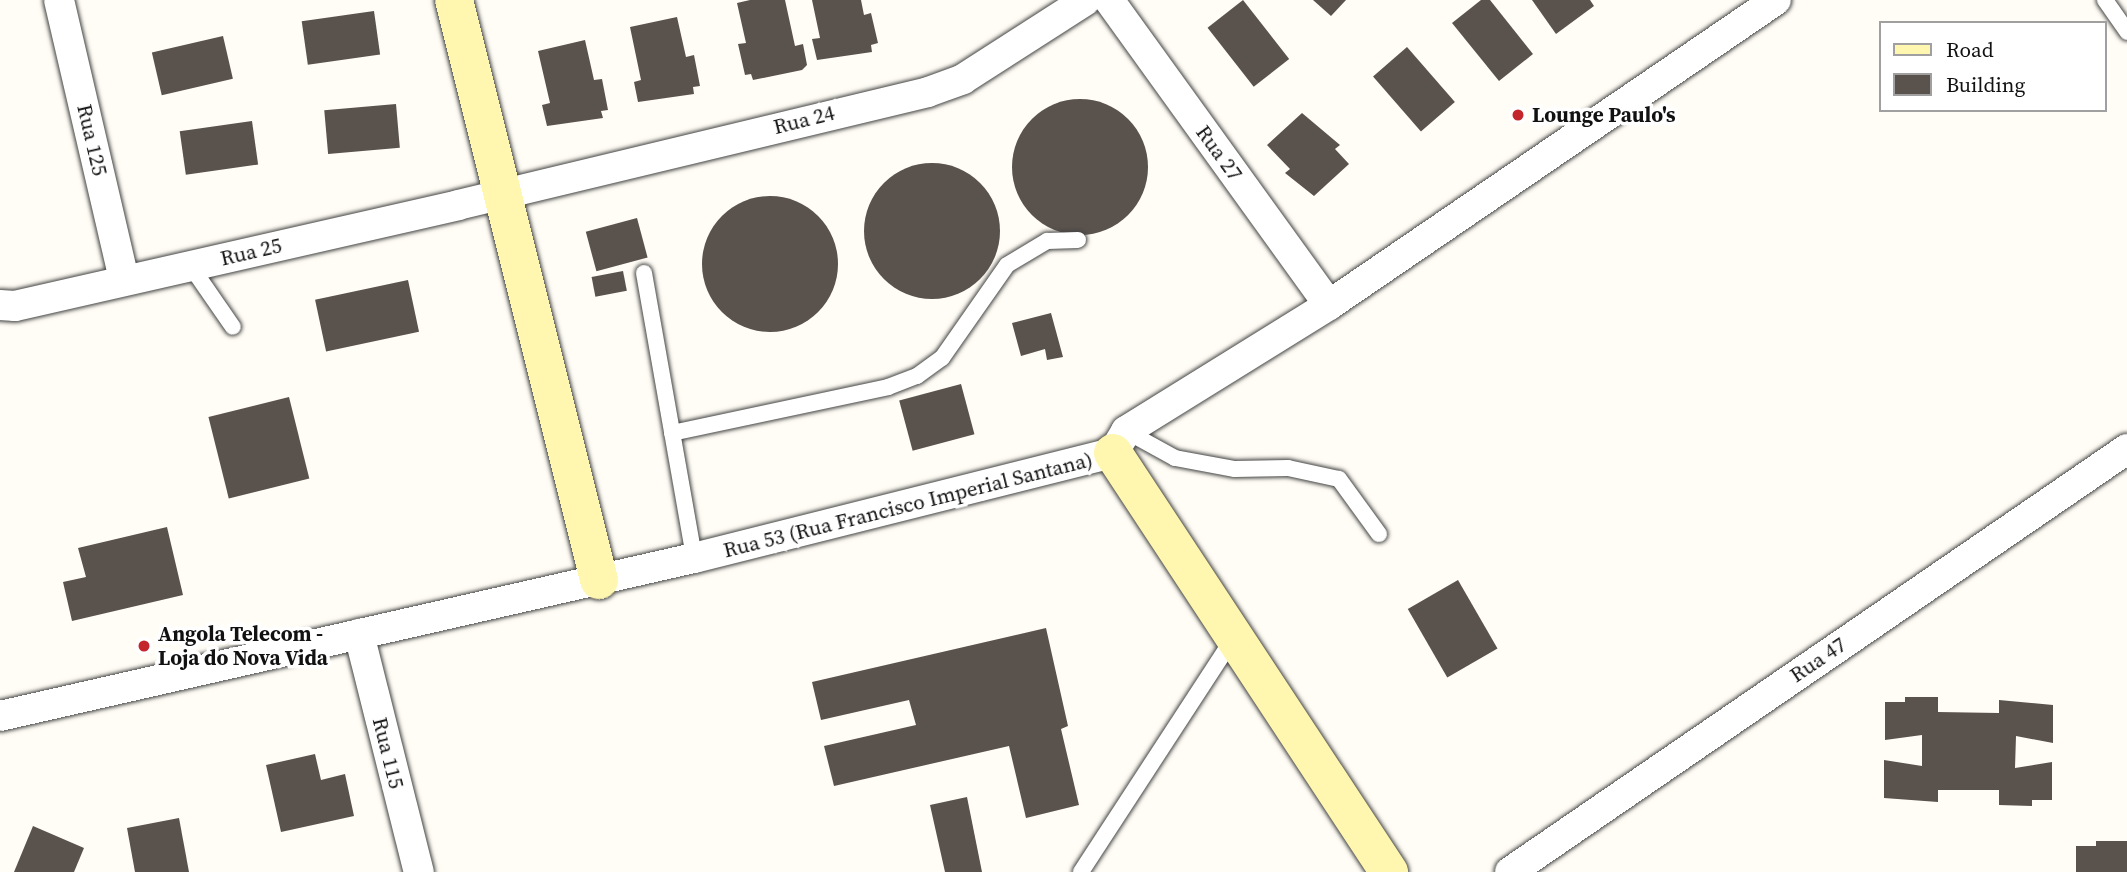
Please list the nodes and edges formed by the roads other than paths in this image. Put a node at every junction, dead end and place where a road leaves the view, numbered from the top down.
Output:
1 (59, 0) edge
2 (454, 0) edge
3 (1086, 0) edge
4 (1109, 0) edge
5 (1776, 0) edge
6 (2105, 0) edge
7 (2127, 32) edge
8 (502, 194) junction
9 (1078, 240) dead end
10 (190, 265) junction
11 (644, 274) dead end
12 (124, 280) junction
13 (0, 305) edge
14 (1329, 305) junction
15 (233, 327) dead end
16 (672, 433) junction
17 (1119, 442) junction
18 (2127, 449) edge
19 (1379, 534) dead end
20 (694, 558) junction
21 (599, 580) junction
22 (359, 634) junction
23 (1234, 637) junction
24 (0, 716) edge
25 (419, 872) edge
26 (1081, 872) edge
27 (1389, 872) edge
28 (1510, 872) edge

1 - 12 street, Rua 125
2 - 8 street
3 - 8 street, Rua 24
4 - 14 street, Rua 27
5 - 14 street, Rua 53 (Rua Francisco Imperial Santana)
6 - 7 lane
8 - 10 street, Rua 25
8 - 21 street
9 - 16 lane
10 - 12 street, Rua 25
10 - 15 lane
11 - 16 lane
12 - 13 street, Rua 25
14 - 17 street, Rua 53 (Rua Francisco Imperial Santana)
16 - 20 lane
17 - 19 lane
17 - 20 street, Rua 53 (Rua Francisco Imperial Santana)
17 - 23 street
18 - 28 street, Rua 47
20 - 21 street, Rua 53 (Rua Francisco Imperial Santana)
21 - 22 street, Rua 53 (Rua Francisco Imperial Santana)
22 - 24 street, Rua 53 (Rua Francisco Imperial Santana)
22 - 25 street, Rua 115
23 - 26 lane
23 - 27 street

